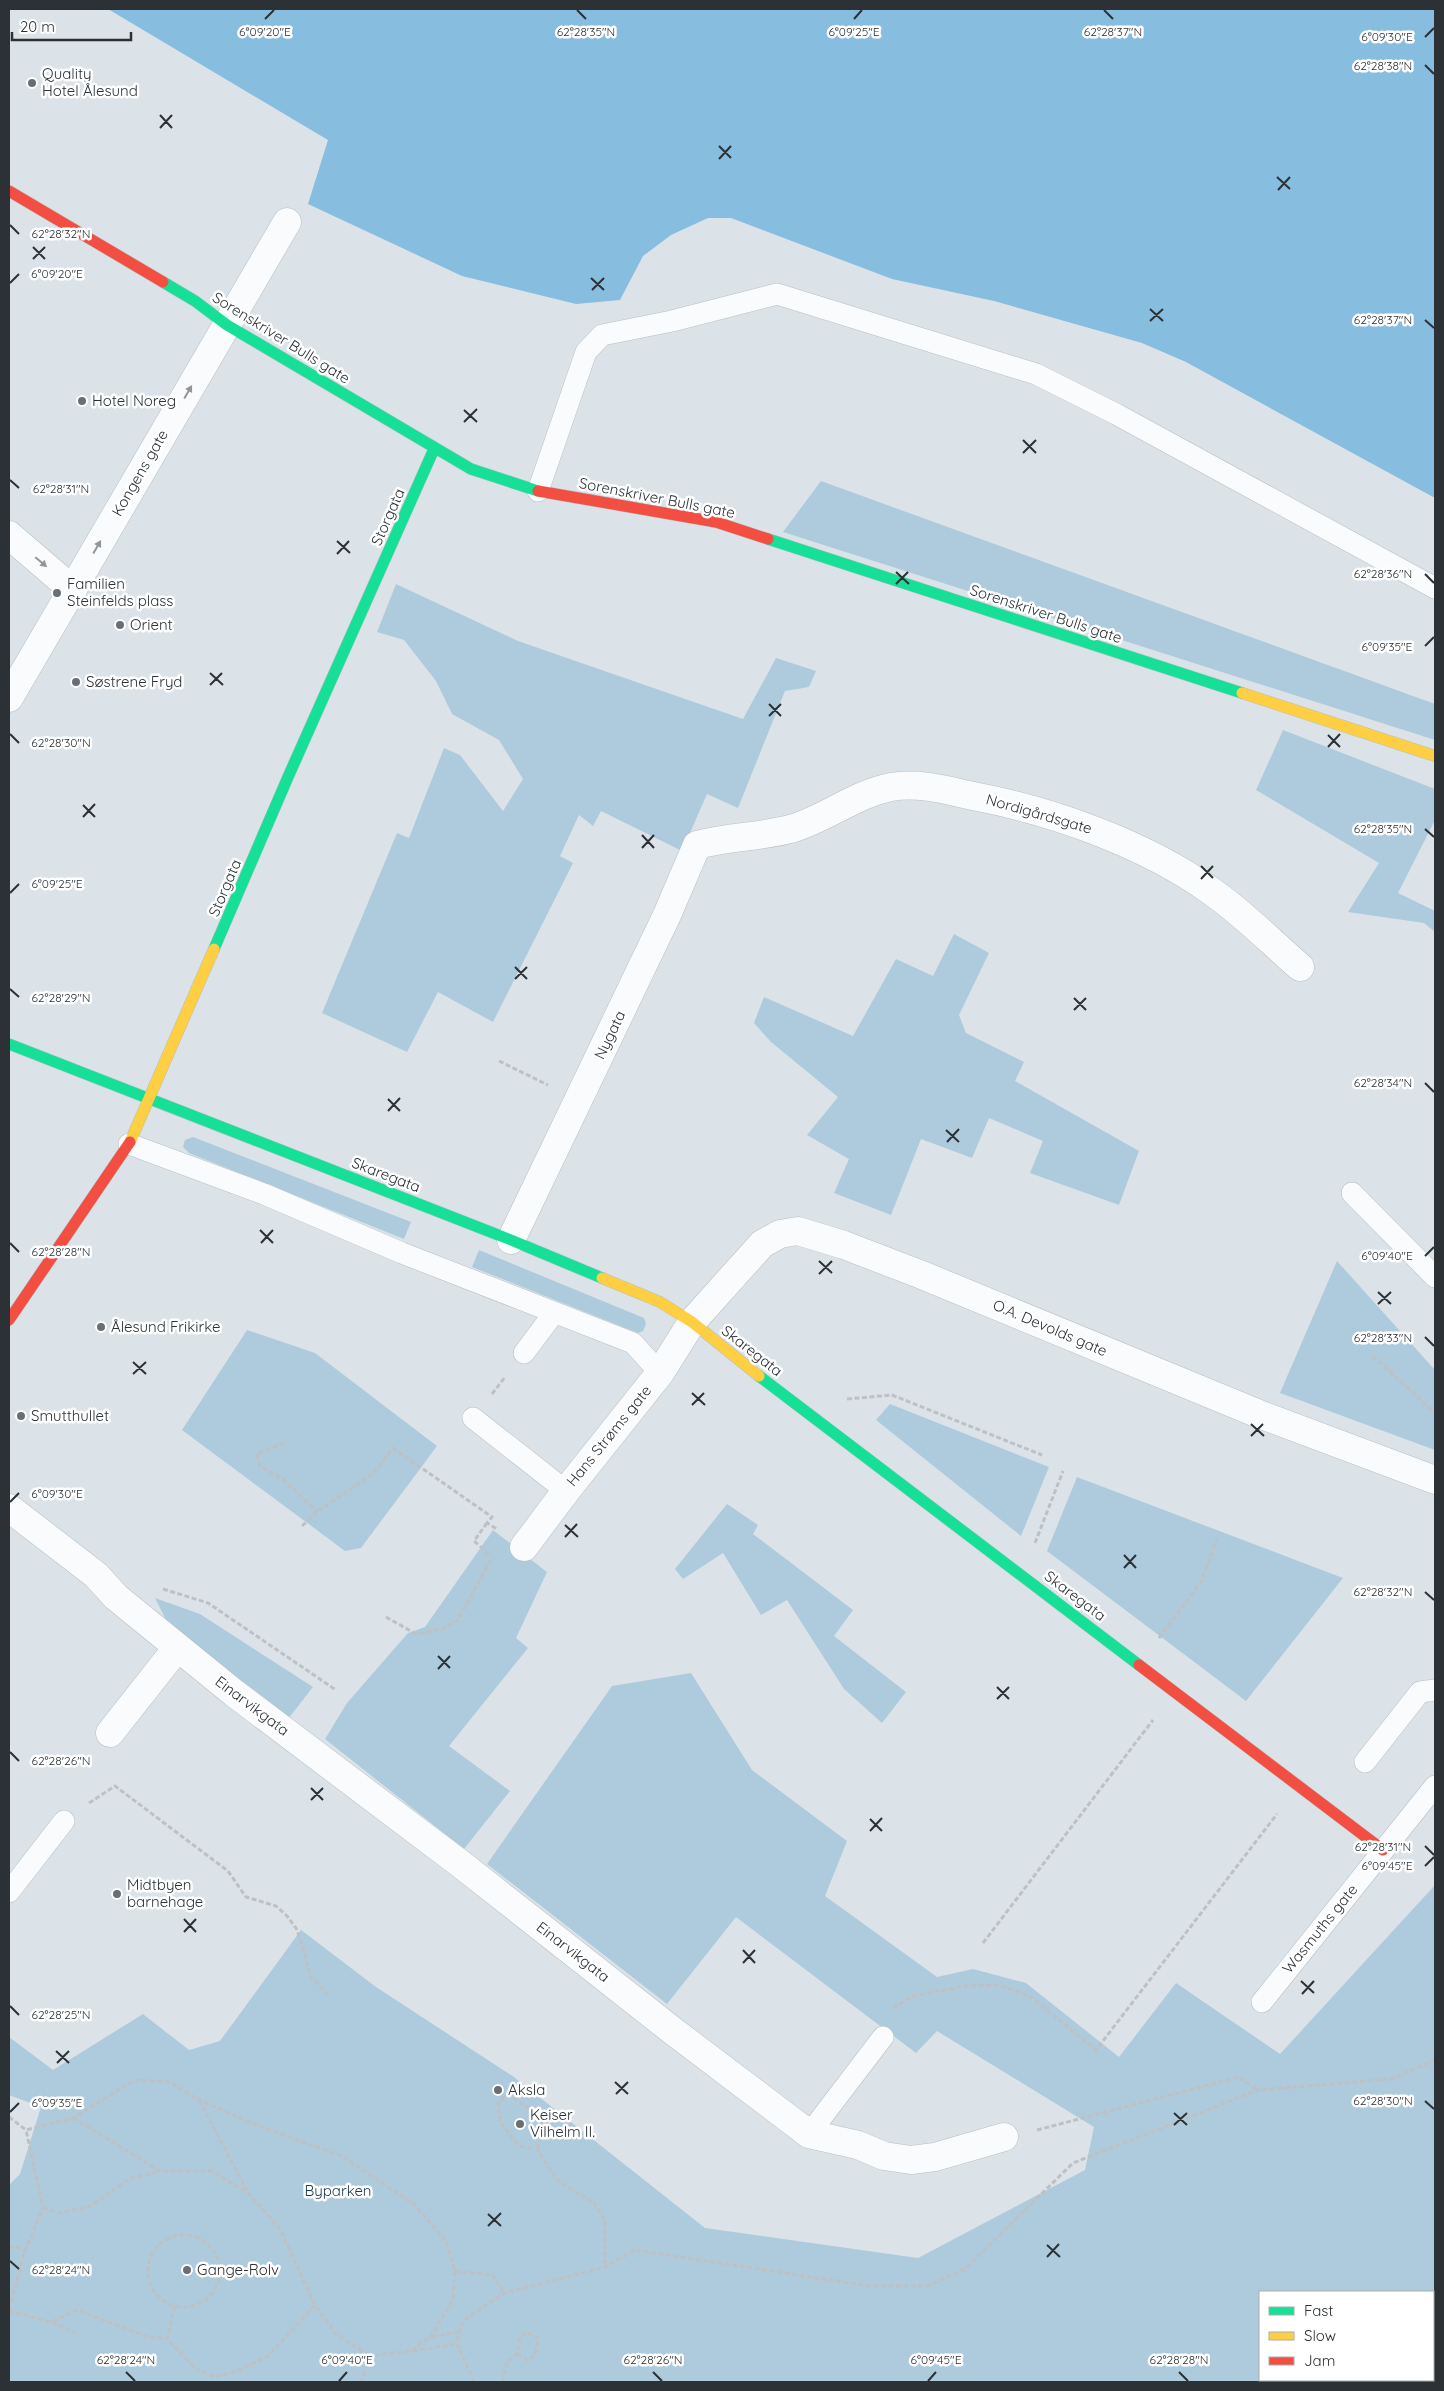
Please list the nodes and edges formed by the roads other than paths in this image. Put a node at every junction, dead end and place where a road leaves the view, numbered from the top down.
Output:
1 (9, 191) edge
2 (287, 222) dead end
3 (227, 325) junction
4 (434, 449) junction
5 (538, 491) junction
6 (9, 535) edge
7 (1435, 588) edge
8 (73, 590) junction
9 (9, 698) edge
10 (1435, 756) edge
11 (715, 840) joint
12 (1300, 967) dead end
13 (9, 1044) edge
14 (150, 1099) junction
15 (129, 1144) junction
16 (1352, 1194) dead end
17 (512, 1240) junction
18 (1435, 1277) edge
19 (554, 1313) junction
20 (9, 1320) edge
21 (692, 1322) junction
22 (524, 1353) road end
23 (660, 1373) junction
24 (473, 1418) road end
25 (1435, 1480) edge
26 (566, 1491) junction
27 (9, 1508) edge
28 (524, 1547) dead end
29 (177, 1648) junction
30 (1435, 1690) edge
31 (110, 1733) dead end
32 (1365, 1762) dead end
33 (1435, 1786) edge
34 (64, 1821) road end
35 (1383, 1850) junction
36 (9, 1892) edge
37 (1262, 2002) dead end
38 (882, 2036) road end
39 (809, 2134) junction
40 (1004, 2138) road end

1 - 3 street, Sorenskriver Bulls gate
2 - 3 street, Kongens gate
3 - 4 street, Sorenskriver Bulls gate
8 -> 3 street, Kongens gate
4 - 5 street, Sorenskriver Bulls gate
4 - 14 street, Storgata
5 - 7 lane
5 - 10 street, Sorenskriver Bulls gate
6 -> 8 street
8 - 9 street, Kongens gate
11 - 12 street, Nordigårdsgate
11 - 17 street, Nygata
13 - 14 street, Skaregata
14 - 15 street, Storgata
14 - 17 street, Skaregata
15 - 19 lane
15 - 20 street, Storgata
16 - 18 lane
17 - 21 street, Skaregata
19 - 22 lane
19 - 23 lane
21 - 23 street, Hans Strøms gate
21 - 25 street, O.A. Devolds gate
21 - 35 street, Skaregata
23 - 26 street, Hans Strøms gate
24 - 26 lane
26 - 28 street, Hans Strøms gate
27 - 29 street, Einarvikgata
29 - 31 street
29 - 39 street, Einarvikgata
30 - 32 lane
33 - 35 lane, Wasmuths gate
34 - 36 lane
35 - 37 lane, Wasmuths gate
38 - 39 lane
39 - 40 street, Einarvikgata

